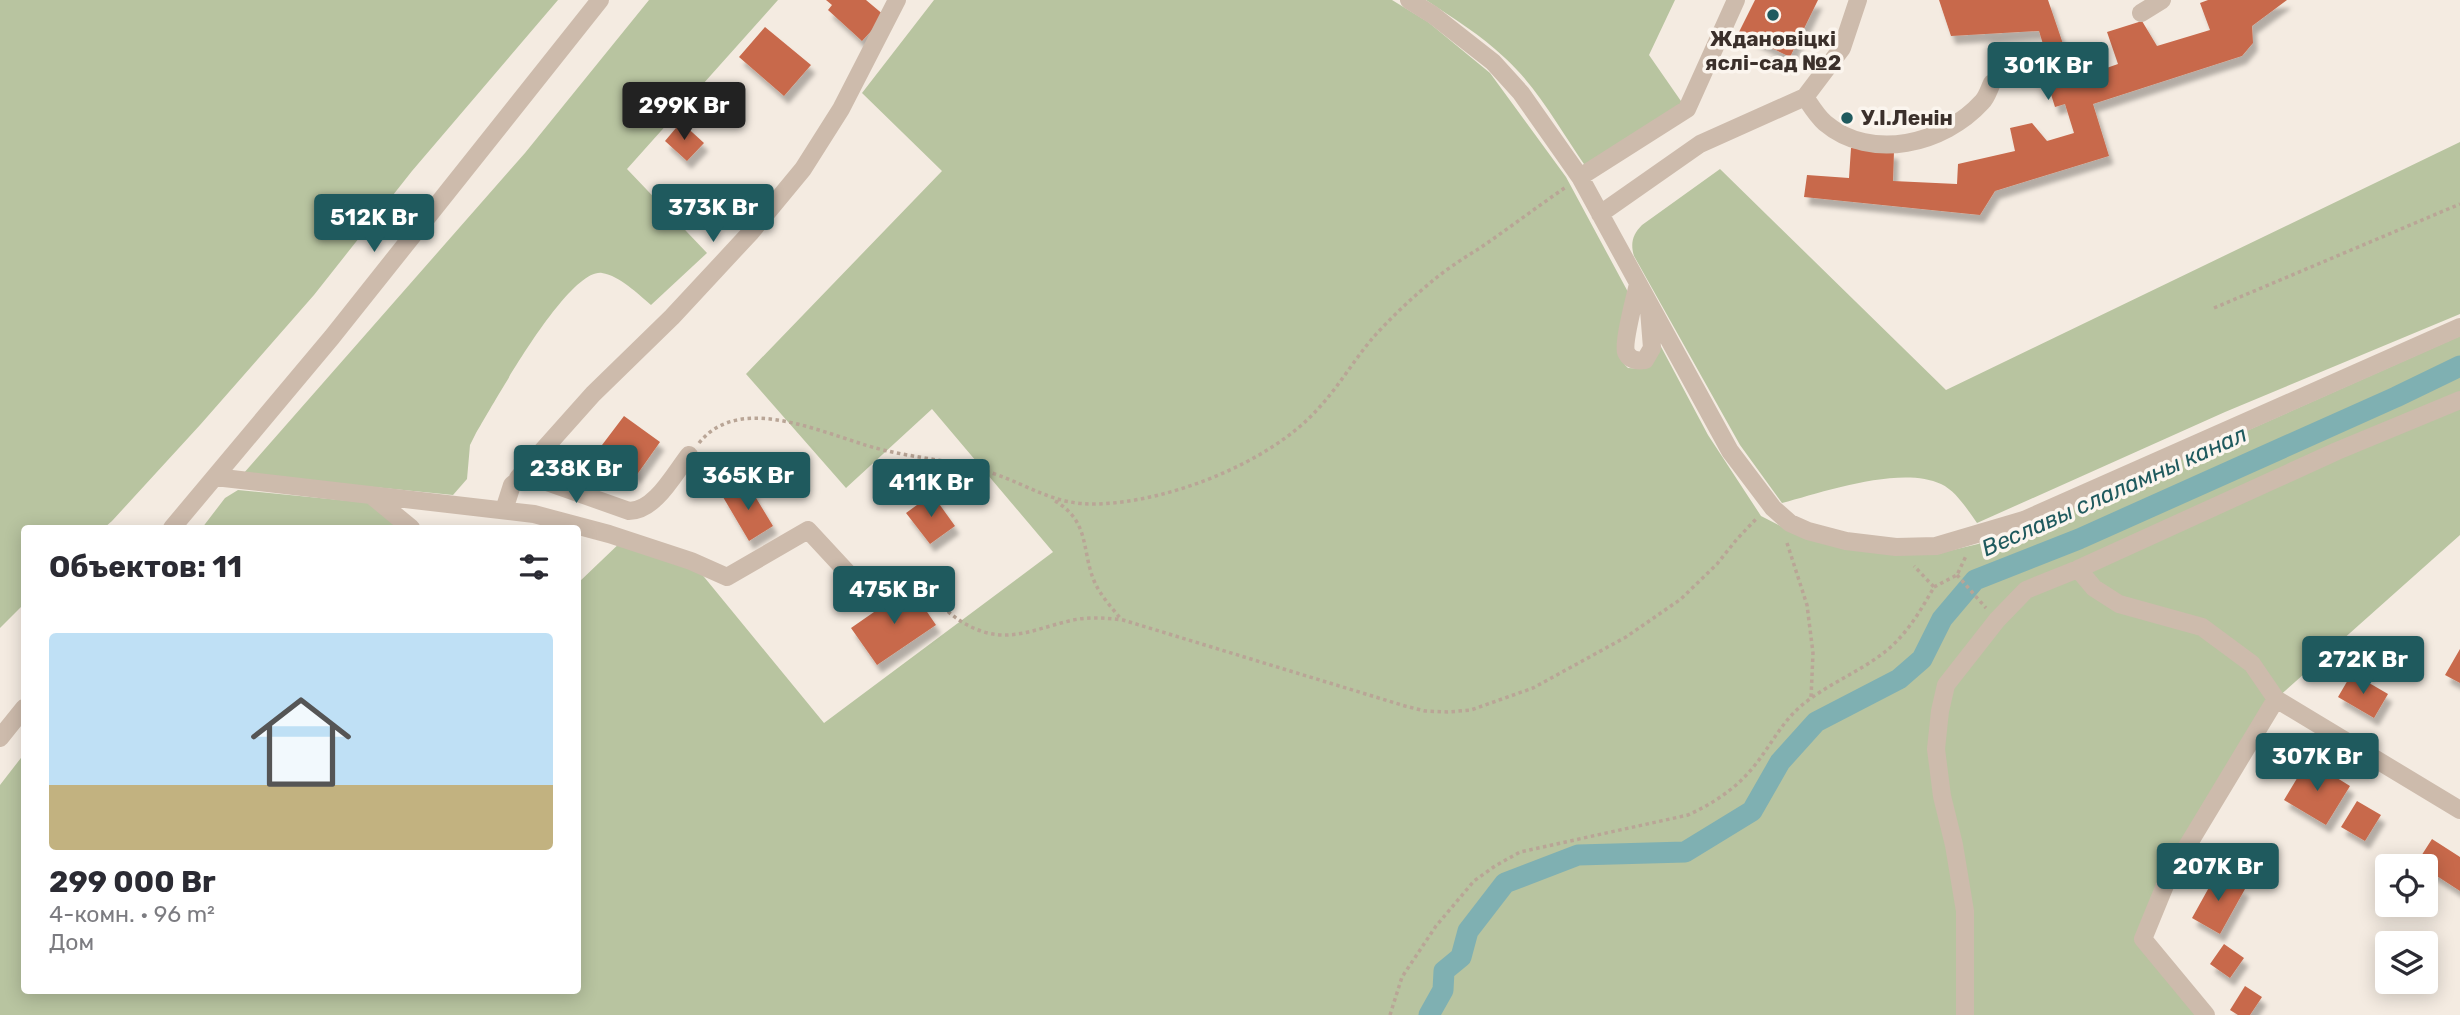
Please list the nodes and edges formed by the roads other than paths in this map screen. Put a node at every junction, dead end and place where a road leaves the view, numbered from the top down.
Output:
1 (600, 0) edge
2 (897, 0) edge
3 (1409, 0) edge
4 (1736, 0) edge
5 (1858, 0) edge
6 (2162, 0) edge
7 (2141, 13) dead end
8 (1993, 83) dead end
9 (1805, 97) junction
10 (1580, 177) junction
11 (1600, 214) junction
12 (1638, 284) junction
13 (1648, 304) junction
14 (2460, 327) edge
15 (2460, 400) edge
16 (689, 455) road end
17 (215, 477) junction
18 (518, 478) junction
19 (371, 495) junction
20 (504, 510) junction
21 (175, 525) edge
22 (407, 525) edge
23 (577, 525) edge
24 (581, 526) edge
25 (2078, 569) junction
26 (872, 600) road end
27 (2276, 699) junction
28 (21, 712) edge
29 (0, 738) edge
30 (2460, 810) edge
31 (1965, 1015) edge
32 (2206, 1015) edge

1 - 17 street
2 - 18 street
3 - 10 street
4 - 10 street
5 - 9 street
6 - 7 street
8 - 9 street
9 - 11 street
10 - 11 street
11 - 12 street
12 - 13 street
12 - 13 street
13 - 14 street
15 - 25 street
16 - 18 street
17 - 19 street
17 - 21 street
18 - 20 street
19 - 20 street
19 - 22 street
20 - 23 street
24 - 26 street
25 - 27 street
25 - 31 street
27 - 30 street
27 - 32 street
28 - 29 street

